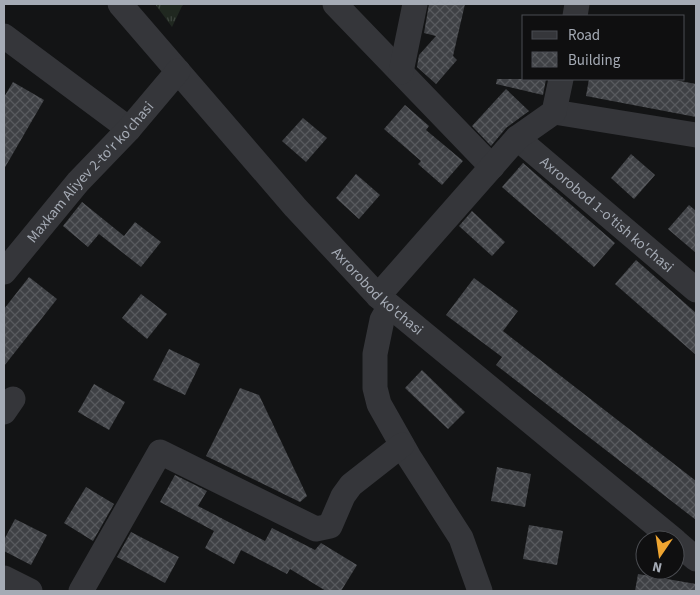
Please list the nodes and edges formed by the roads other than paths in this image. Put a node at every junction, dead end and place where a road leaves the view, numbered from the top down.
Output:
1 (120, 4) edge
2 (335, 4) edge
3 (415, 4) edge
4 (4, 36) edge
5 (178, 71) junction
6 (401, 72) junction
7 (561, 80) edge
8 (554, 112) junction
9 (129, 129) junction
10 (696, 135) edge
11 (517, 138) junction
12 (492, 168) junction
13 (4, 272) edge
14 (696, 290) edge
15 (384, 301) junction
16 (402, 445) junction
17 (661, 530) edge
18 (685, 550) edge
19 (696, 559) edge
20 (4, 578) edge
21 (30, 591) edge
22 (81, 591) edge
23 (480, 591) edge

1 - 5 street, Axrorobod ko'chasi
2 - 6 street
3 - 6 street
4 - 9 street
5 - 9 street, Maxkam Aliyev 2-to'r ko'chasi
5 - 15 street, Axrorobod ko'chasi
6 - 12 street
7 - 8 street
8 - 10 street
8 - 11 street
9 - 13 street, Maxkam Aliyev 2-to'r ko'chasi
11 - 12 street
11 - 14 street, Axrorobod 1-o'tish ko'chasi
12 - 15 street
15 - 16 street
15 - 17 street, Axrorobod ko'chasi
16 - 22 street
16 - 23 street
18 - 19 street, Axrorobod ko'chasi
20 - 21 street

